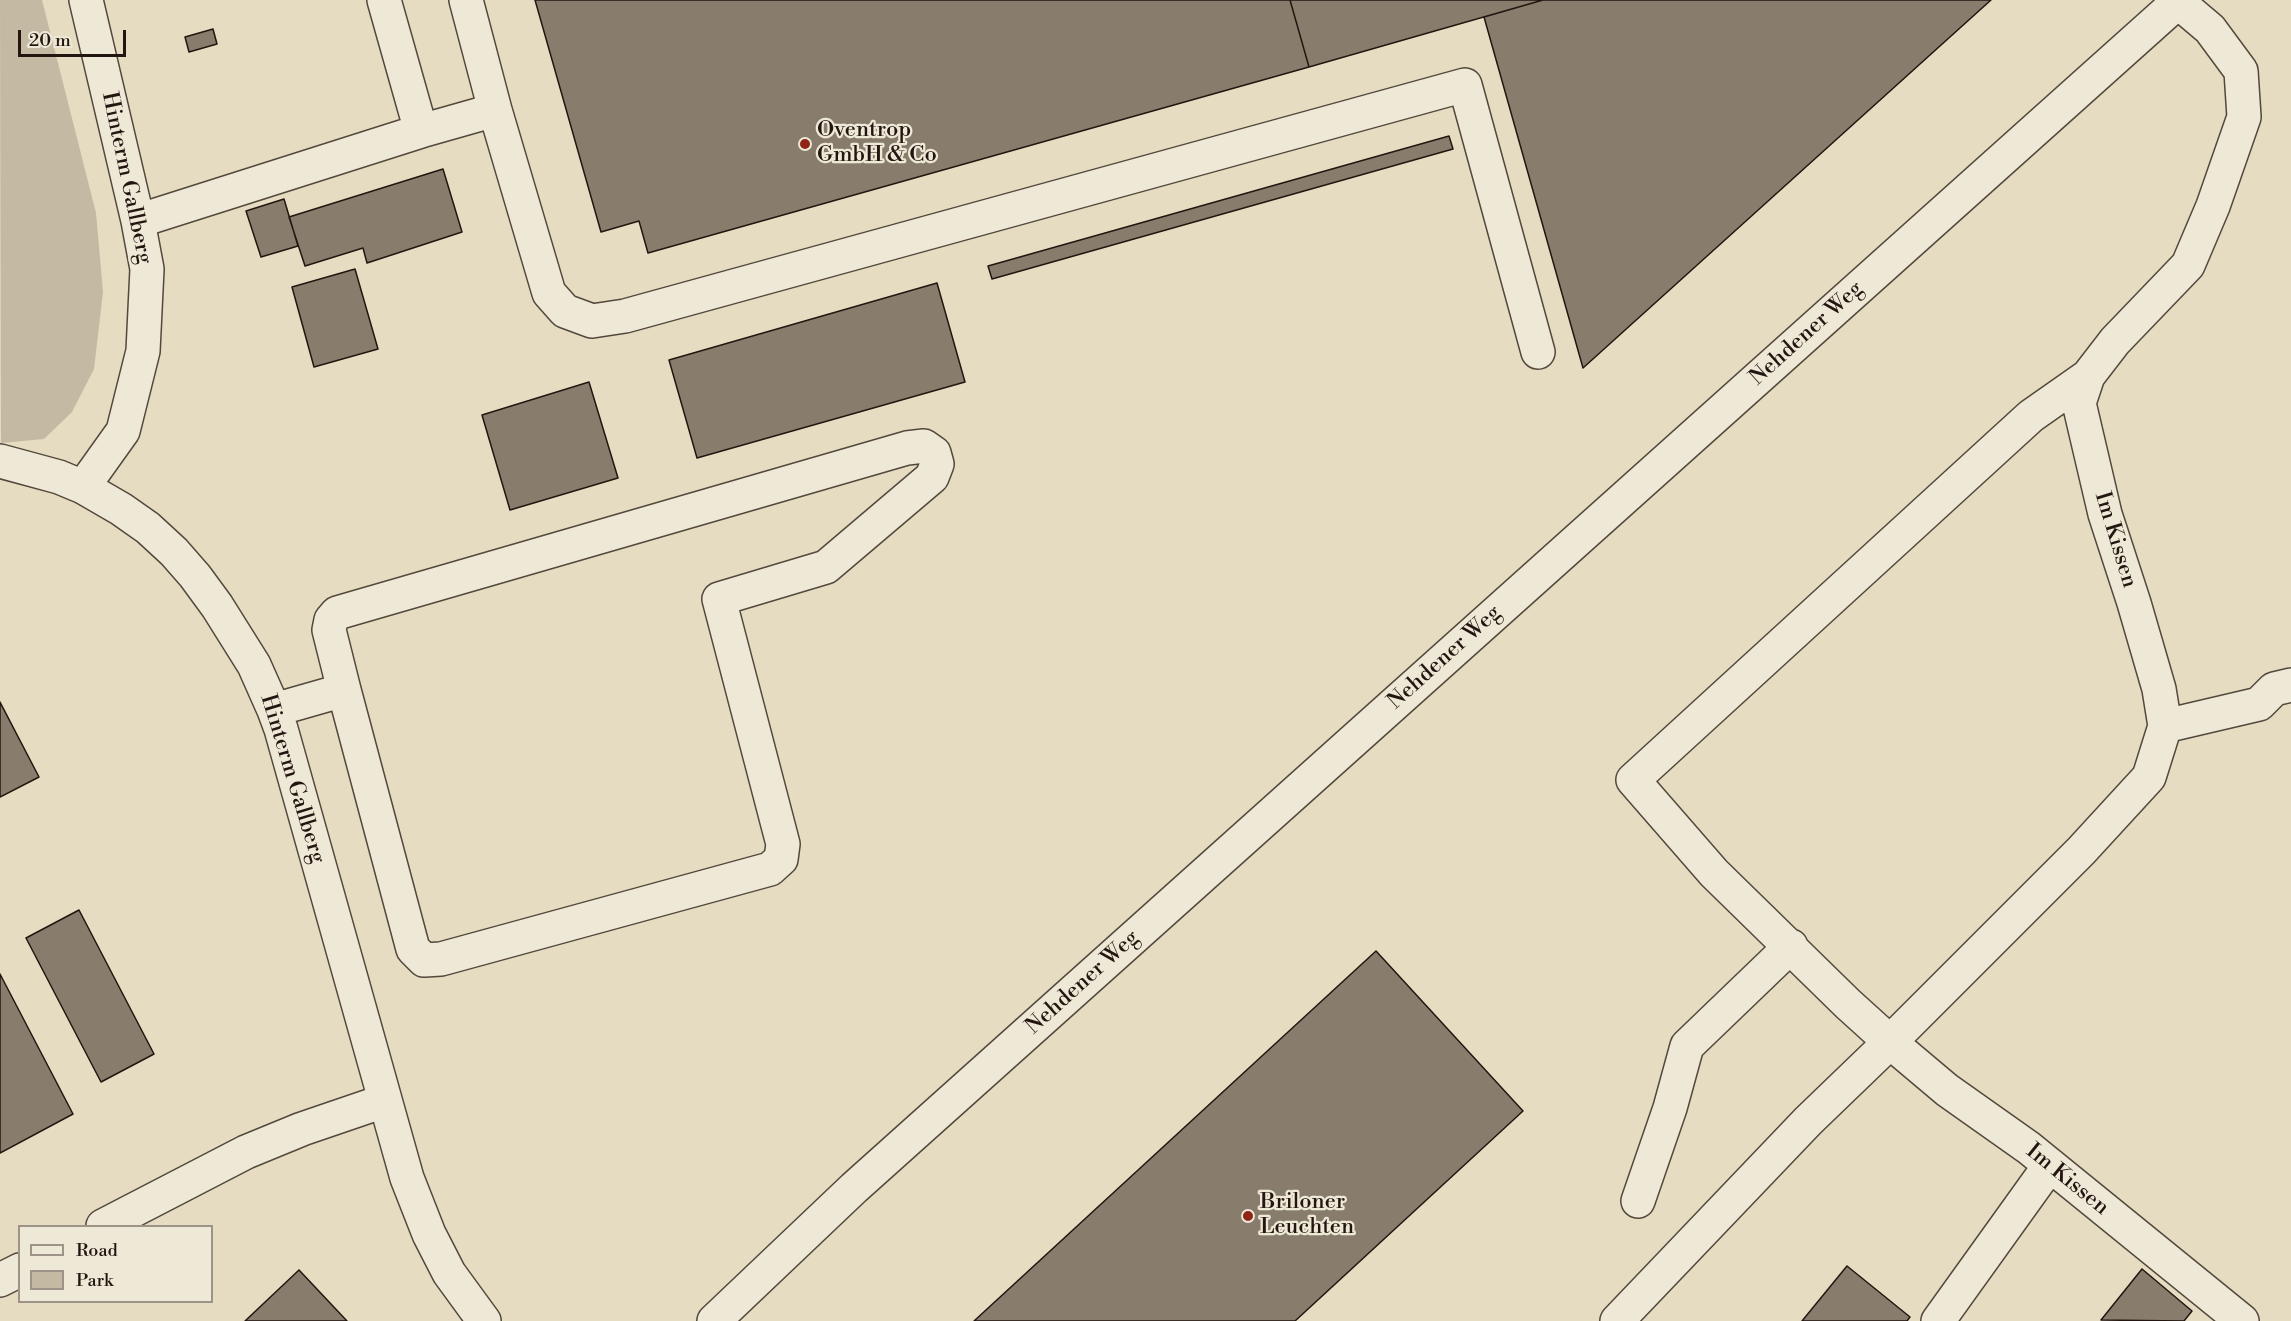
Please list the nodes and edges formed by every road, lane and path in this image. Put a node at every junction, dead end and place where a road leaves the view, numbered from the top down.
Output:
1 (384, 0) edge
2 (466, 0) edge
3 (2179, 1) edge
4 (92, 5) edge
5 (495, 110) junction
6 (421, 131) junction
7 (138, 221) junction
8 (1538, 352) dead end
9 (2088, 376) junction
10 (0, 461) edge
11 (84, 488) junction
12 (2291, 685) edge
13 (344, 690) junction
14 (274, 710) junction
15 (2165, 726) junction
16 (1791, 946) junction
17 (1890, 1042) junction
18 (384, 1101) junction
19 (2050, 1165) junction
20 (1638, 1201) dead end
21 (107, 1225) edge
22 (18, 1271) edge
23 (0, 1280) edge
24 (484, 1321) edge
25 (714, 1321) edge
26 (1617, 1321) edge
27 (1938, 1321) edge
28 (2242, 1321) edge

1 - 6 street
2 - 5 street
3 - 9 street, Im Kissen
3 - 25 street, Nehdener Weg
4 - 7 street, Hinterm Gallberg
5 - 6 street
5 - 8 street
6 - 7 street
7 - 11 street, Hinterm Gallberg
9 - 15 street, Im Kissen
9 - 16 street
10 - 11 street, Hinterm Gallberg
11 - 14 street, Hinterm Gallberg
12 - 15 street
13 - 13 street
13 - 14 street
14 - 18 street, Hinterm Gallberg
15 - 17 street, Im Kissen
16 - 17 street
16 - 20 street
17 - 19 street, Im Kissen
17 - 26 street, Im Kissen
18 - 21 street
18 - 24 street, Hinterm Gallberg
19 - 27 street
19 - 28 street, Im Kissen
22 - 23 street

